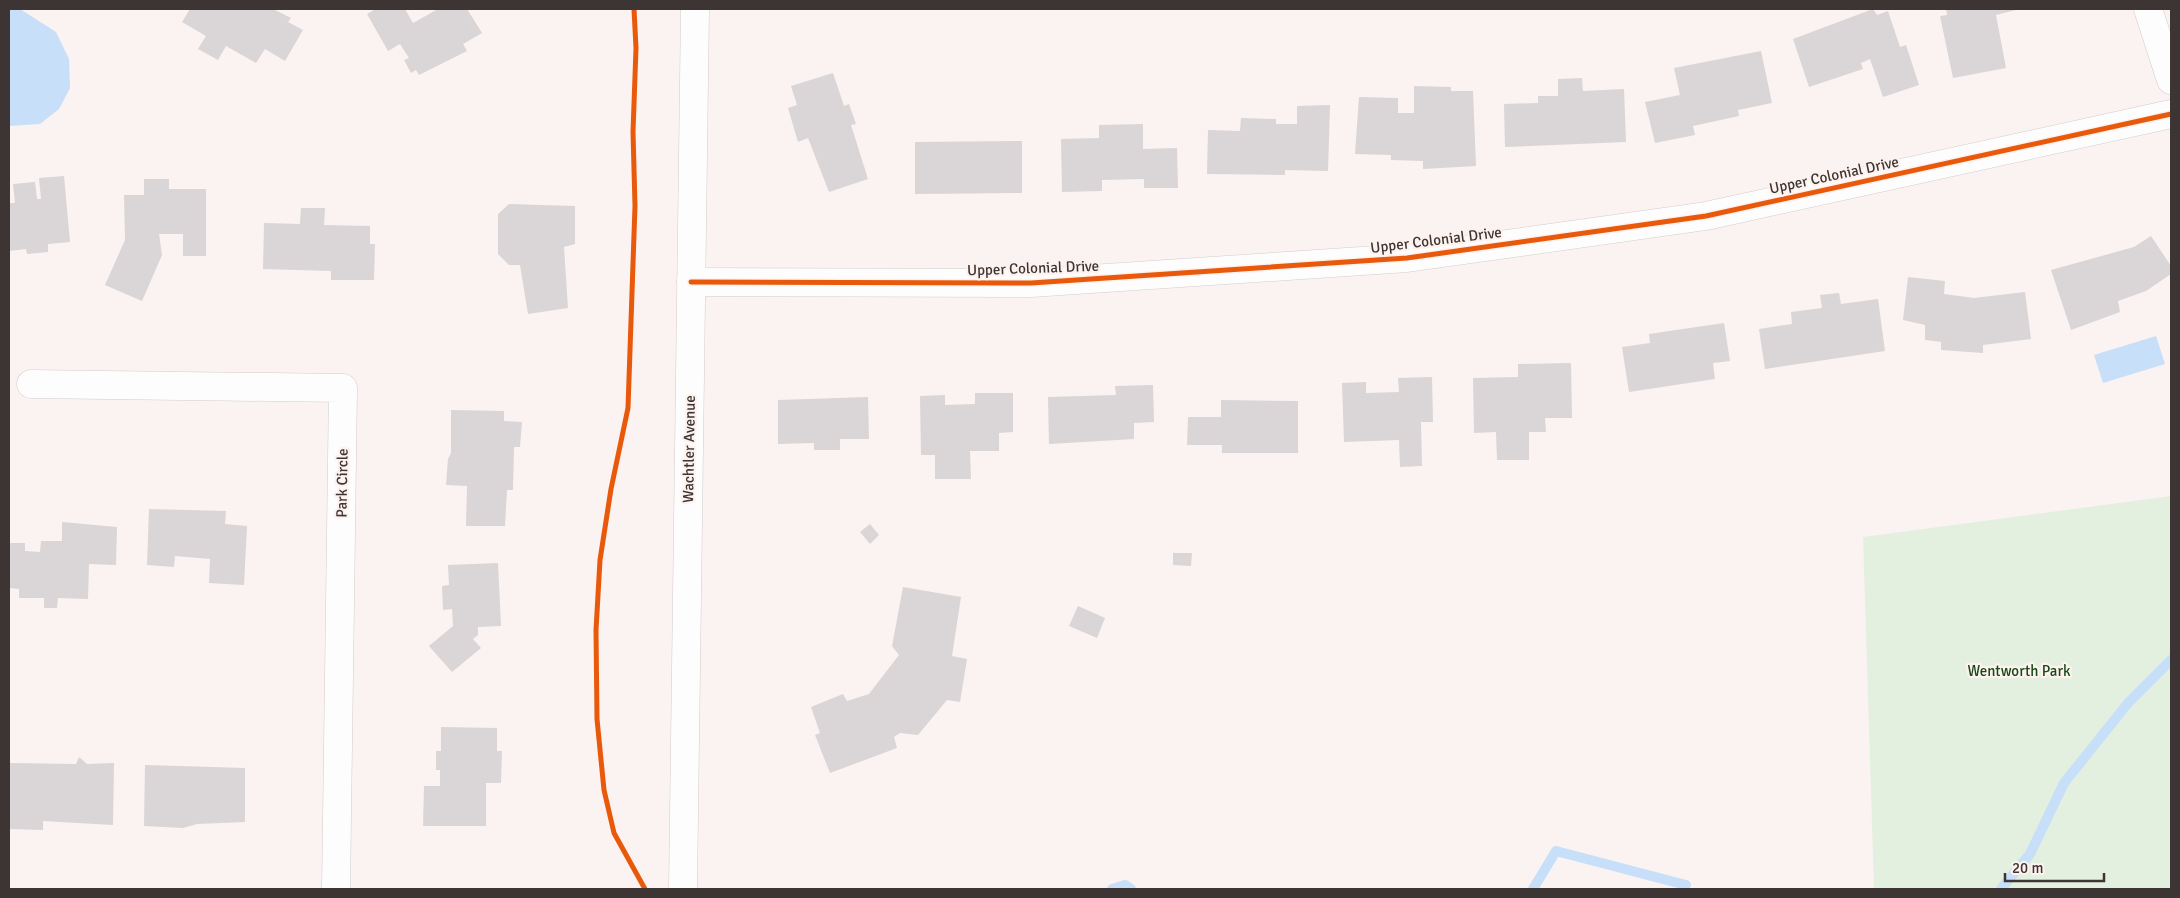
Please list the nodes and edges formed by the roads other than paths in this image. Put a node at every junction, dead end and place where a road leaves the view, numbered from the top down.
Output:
1 (695, 9) edge
2 (2148, 9) edge
3 (2171, 80) edge
4 (2171, 114) edge
5 (691, 282) junction
6 (31, 384) dead end
7 (336, 889) edge
8 (683, 889) edge

1 - 5 street, Wachtler Avenue
2 - 3 street
4 - 5 street, Upper Colonial Drive
5 - 8 street, Wachtler Avenue
6 - 7 street, Park Circle

